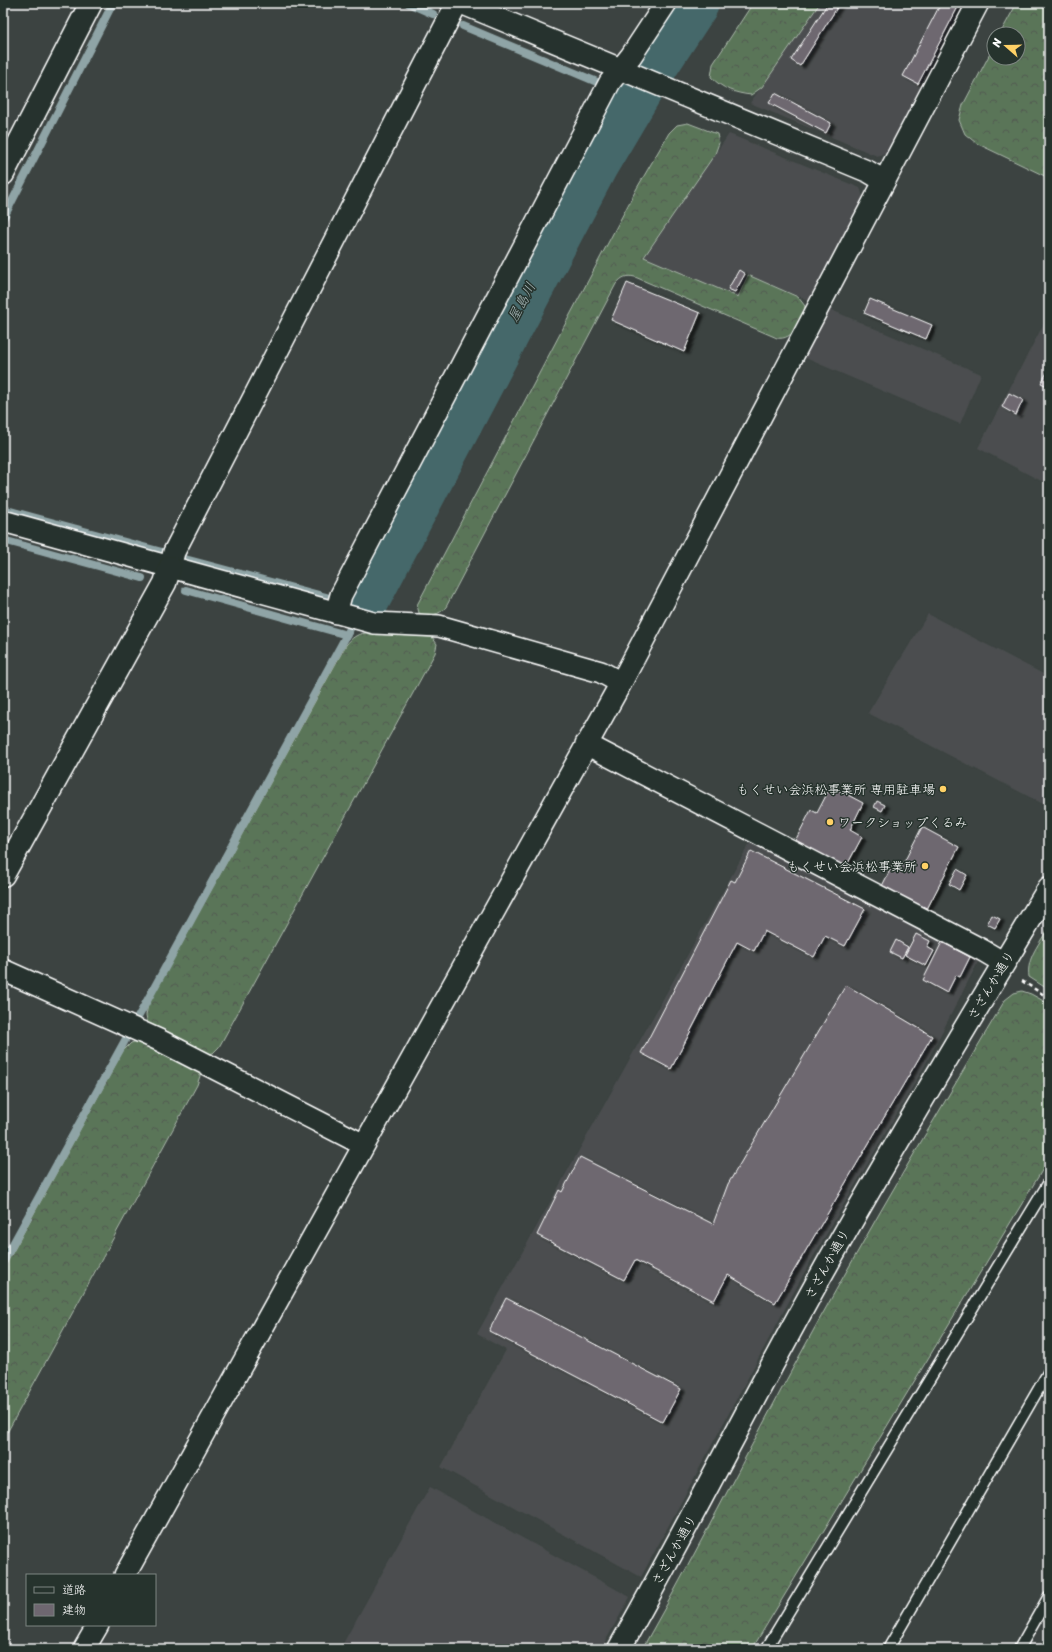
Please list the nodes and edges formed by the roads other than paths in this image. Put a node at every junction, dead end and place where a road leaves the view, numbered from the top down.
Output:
1 (90, 3) edge
2 (457, 3) edge
3 (461, 3) edge
4 (666, 3) edge
5 (978, 3) edge
6 (624, 71) junction
7 (3, 174) edge
8 (884, 181) junction
9 (3, 521) edge
10 (170, 567) junction
11 (336, 613) junction
12 (621, 683) junction
13 (586, 744) junction
14 (3, 875) edge
15 (1049, 888) edge
16 (1004, 963) junction
17 (3, 970) edge
18 (364, 1145) junction
19 (1049, 1182) edge
20 (1049, 1370) edge
21 (127, 1574) edge
22 (1049, 1596) edge
23 (97, 1626) edge
24 (84, 1649) edge
25 (619, 1649) edge
26 (766, 1649) edge
27 (888, 1649) edge
28 (1019, 1649) edge

1 - 7 street
2 - 10 street
3 - 6 street
4 - 6 street
5 - 8 street
6 - 8 street
6 - 11 street
8 - 12 street
9 - 10 street
10 - 11 street
10 - 14 street
11 - 12 street
12 - 13 street
13 - 16 street
13 - 18 street
15 - 16 street, さざんか通り
16 - 25 street, さざんか通り
17 - 18 street
18 - 21 street
19 - 26 lane
20 - 27 lane
22 - 28 lane
23 - 24 street

